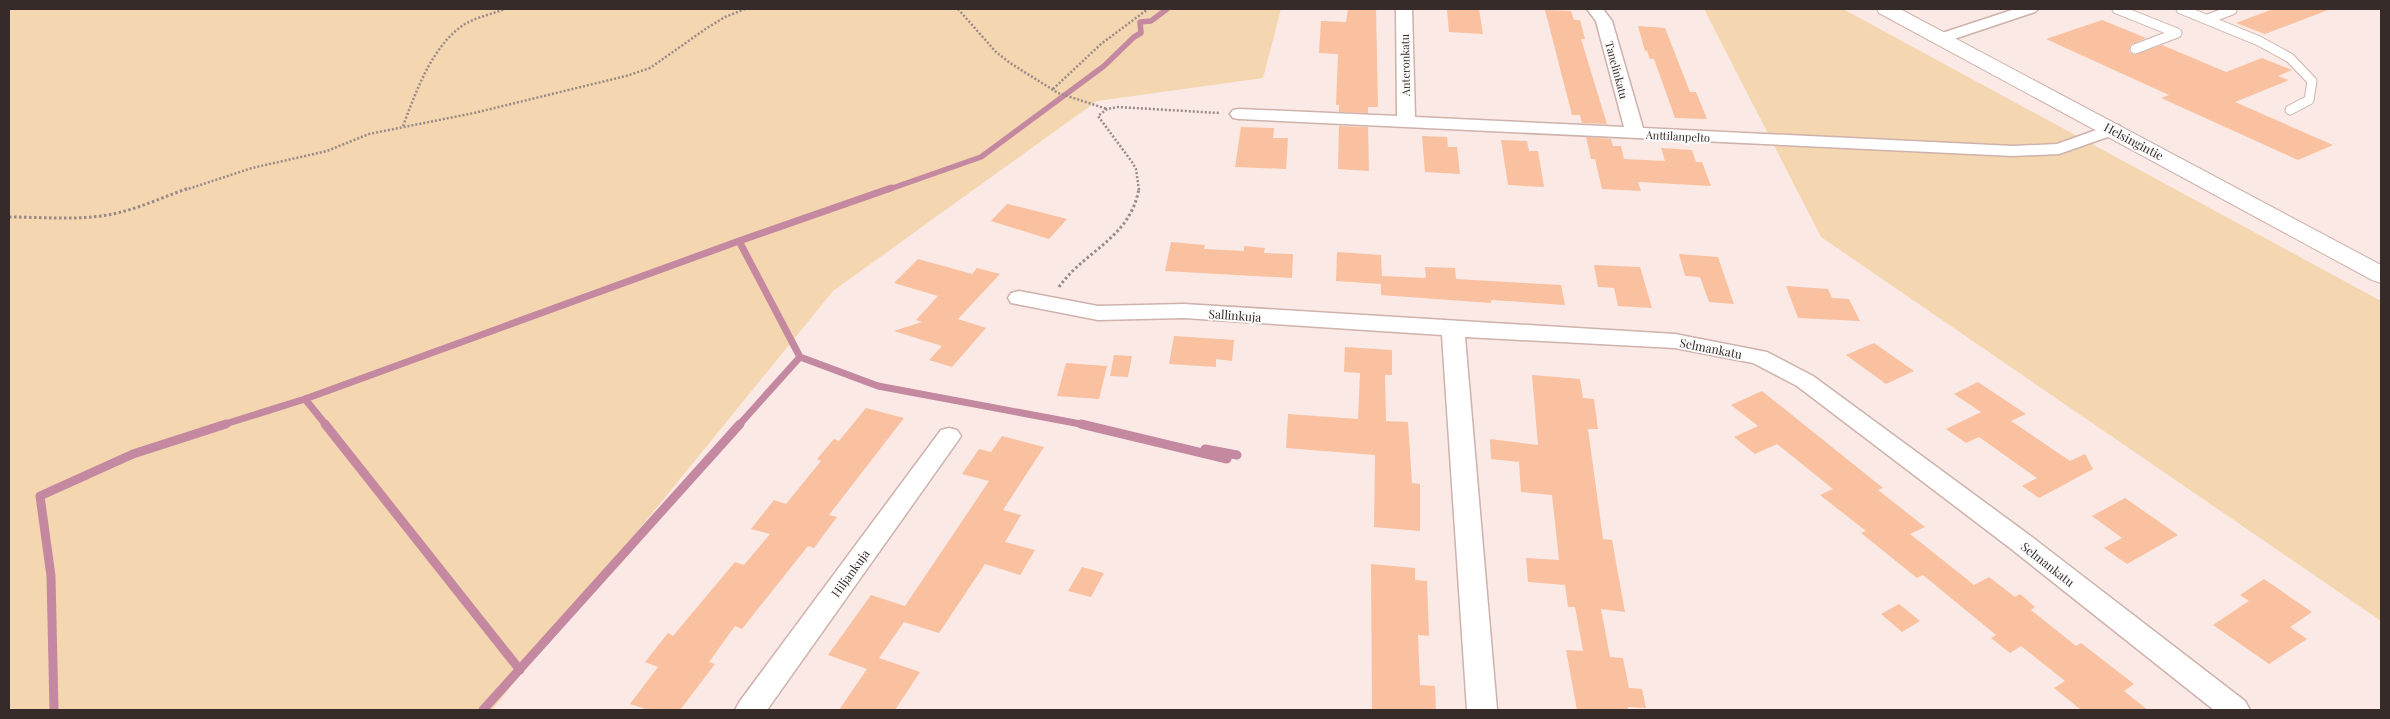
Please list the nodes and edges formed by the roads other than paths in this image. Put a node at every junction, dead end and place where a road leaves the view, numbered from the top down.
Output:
1 (1404, 9) edge
2 (1595, 9) edge
3 (1886, 9) edge
4 (2030, 9) edge
5 (2117, 9) edge
6 (2181, 9) edge
7 (2232, 10) dead end
8 (2208, 19) junction
9 (1942, 38) junction
10 (2135, 49) dead end
11 (2290, 110) dead end
12 (1239, 114) road end
13 (1406, 121) junction
14 (2113, 129) junction
15 (1635, 134) junction
16 (2381, 275) edge
17 (1019, 298) dead end
18 (1453, 329) junction
19 (949, 436) dead end
20 (750, 710) edge
21 (1482, 710) edge
22 (2234, 710) edge

1 - 13 street, Anteronkatu
2 - 15 street, Tanelinkatu
3 - 9 main road, Helsingintie
4 - 9 street
5 - 10 lane
6 - 8 lane
7 - 8 lane
8 - 11 lane
9 - 14 main road, Helsingintie
12 - 13 street, Anttilanpelto
13 - 15 street, Anttilanpelto
14 - 15 street, Anttilanpelto
14 - 16 main road, Helsingintie
17 - 18 street, Sallinkuja
18 - 21 street
18 - 22 street, Selmankatu
19 - 20 street, Hiljankuja

